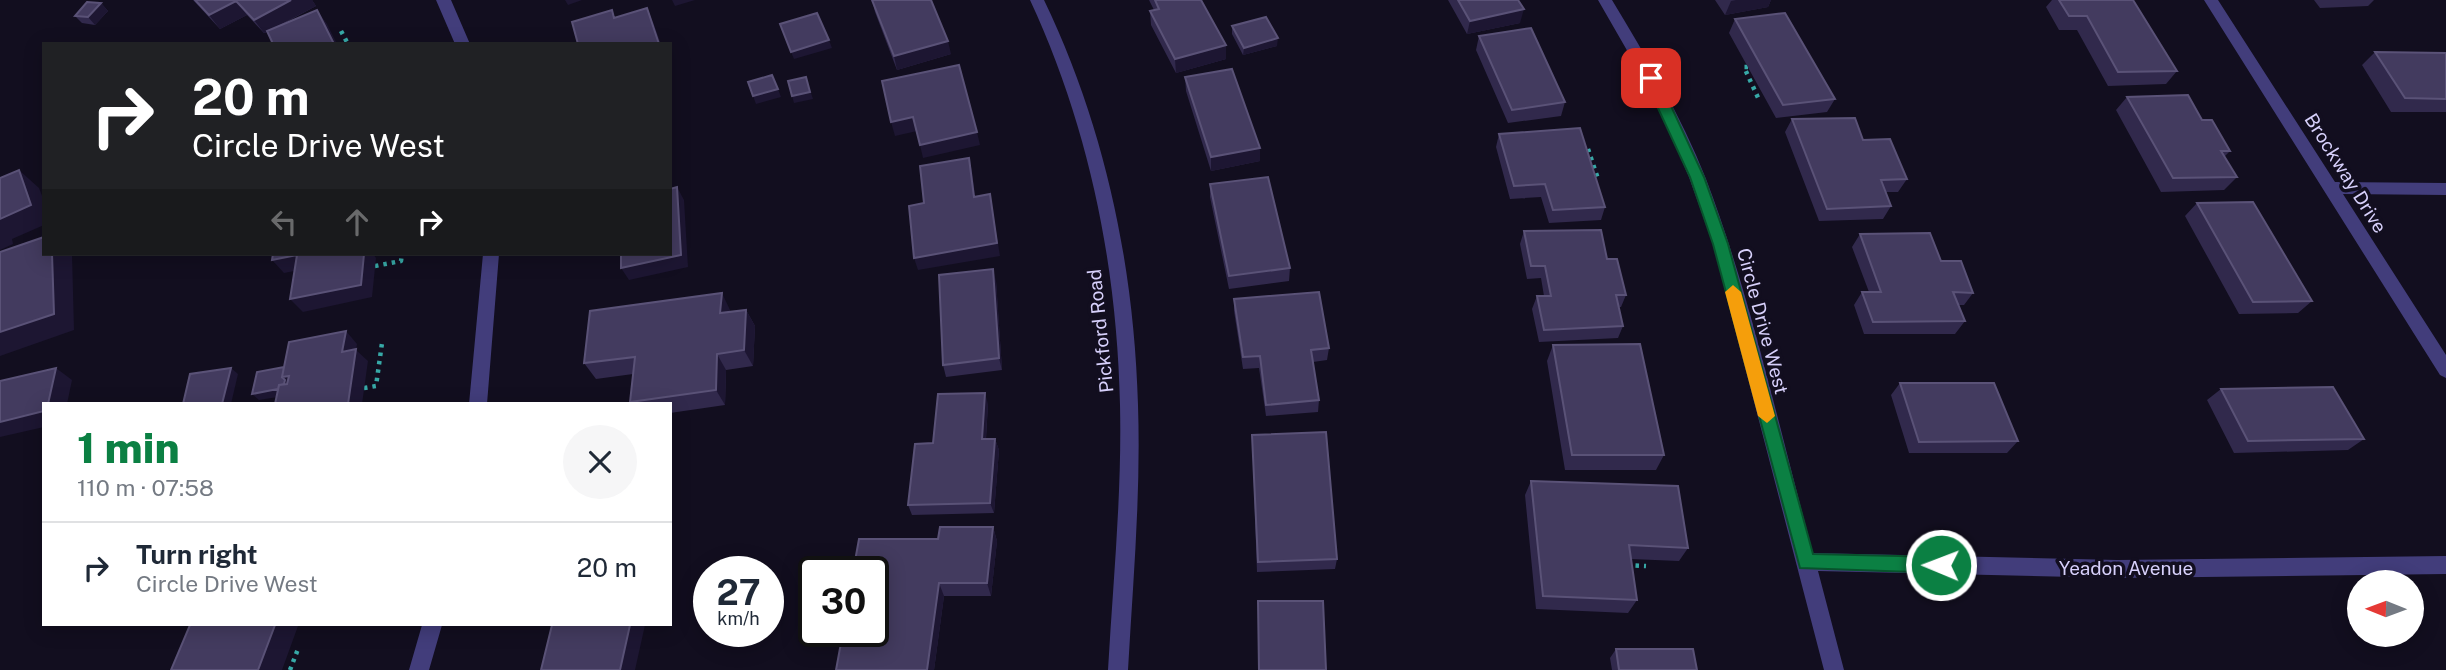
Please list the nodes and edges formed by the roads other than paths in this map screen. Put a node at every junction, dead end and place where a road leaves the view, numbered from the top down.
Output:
1 (443, 0) edge
2 (1037, 0) edge
3 (1605, 0) edge
4 (2211, 0) edge
5 (462, 42) edge
6 (2331, 188) junction
7 (2446, 189) edge
8 (491, 256) edge
9 (2446, 370) edge
10 (478, 402) edge
11 (1806, 562) junction
12 (2446, 565) edge
13 (432, 626) edge
14 (419, 670) edge
15 (1118, 670) edge
16 (1834, 670) edge

1 - 5 street
2 - 15 street, Pickford Road
3 - 11 street, Circle Drive West
4 - 6 street, Brockway Drive
6 - 7 street
6 - 9 street, Brockway Drive
8 - 10 street
11 - 12 street, Yeadon Avenue
11 - 16 street, Circle Drive West
13 - 14 street

